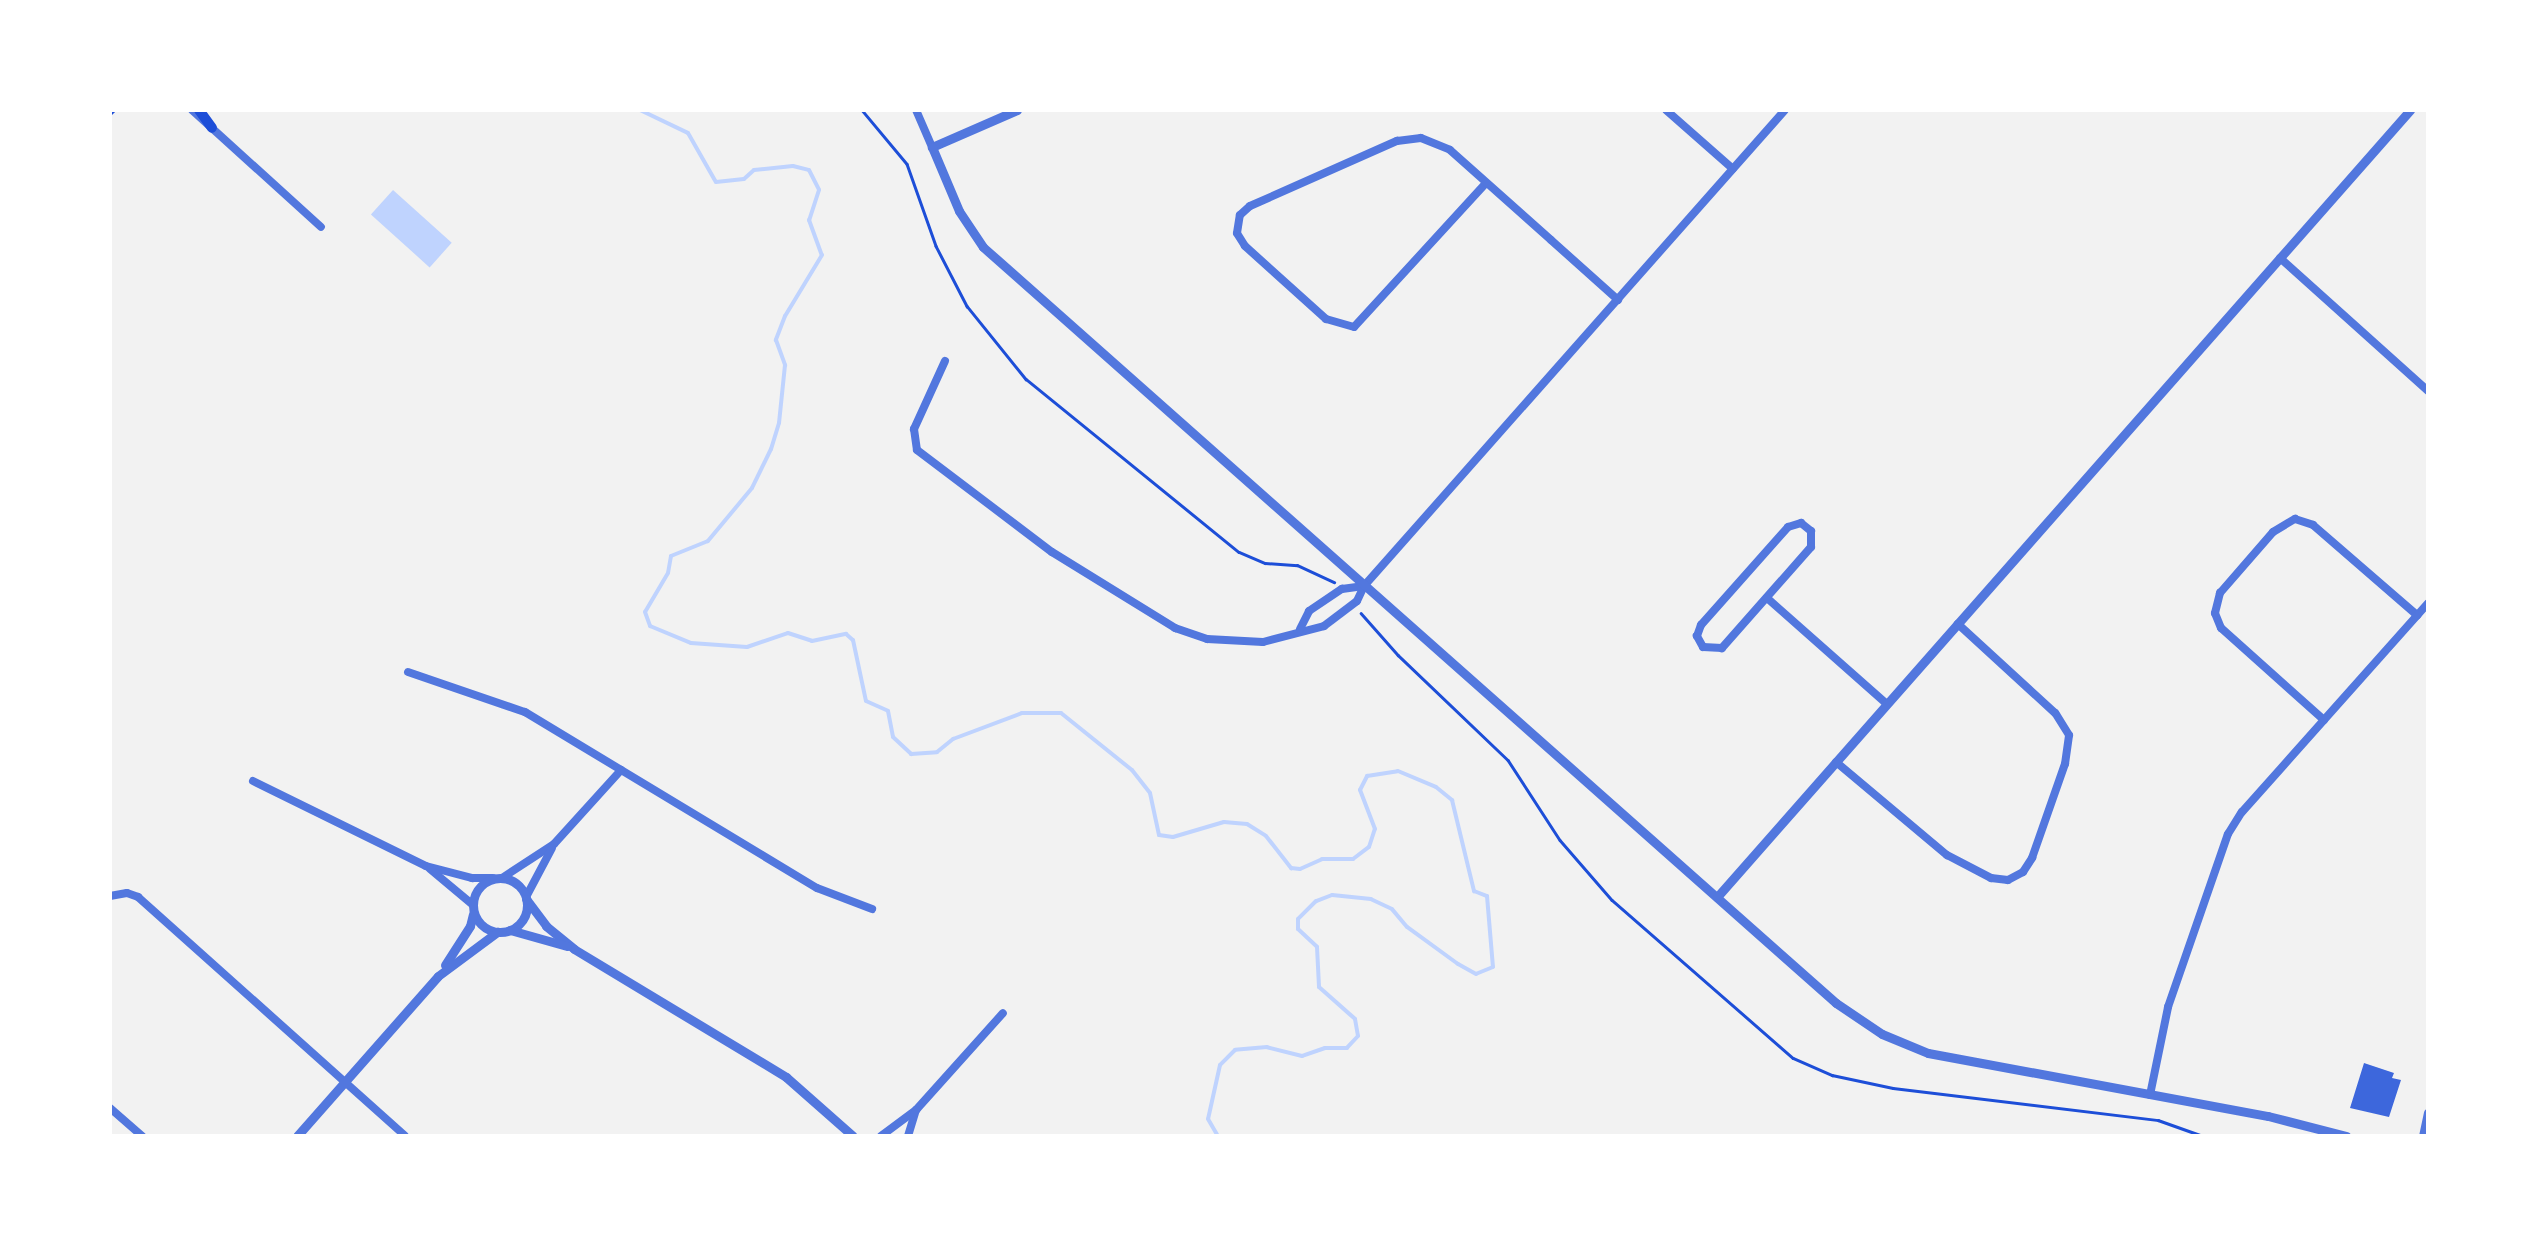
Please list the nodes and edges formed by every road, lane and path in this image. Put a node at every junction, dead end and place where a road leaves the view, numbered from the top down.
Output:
1 (195, 110) edge
2 (862, 110) edge
3 (916, 110) edge
4 (1017, 110) edge
5 (1666, 110) edge
6 (1785, 110) edge
7 (2406, 111) edge
8 (212, 128) joint
9 (932, 147) junction
10 (1733, 169) junction
11 (1486, 182) junction
12 (321, 227) dead end
13 (2280, 258) junction
14 (1618, 300) junction
15 (945, 361) dead end
16 (2428, 391) edge
17 (1332, 580) dead end
18 (1364, 586) junction
19 (1768, 598) junction
20 (2428, 602) edge
21 (1359, 611) dead end
22 (2417, 615) junction
23 (1958, 624) junction
24 (1300, 630) junction
25 (408, 672) dead end
26 (1887, 704) junction
27 (2324, 720) junction
28 (1836, 762) junction
29 (621, 770) junction
30 (254, 781) dead end
31 (554, 844) junction
32 (426, 866) junction
33 (497, 878) junction
34 (110, 896) edge
35 (1717, 897) junction
36 (526, 898) junction
37 (473, 908) junction
38 (872, 909) dead end
39 (510, 930) junction
40 (497, 932) junction
41 (574, 949) junction
42 (438, 976) junction
43 (1003, 1013) dead end
44 (344, 1083) junction
45 (2150, 1095) junction
46 (110, 1108) edge
47 (916, 1110) junction
48 (2428, 1113) edge
49 (142, 1136) edge
50 (296, 1136) edge
51 (406, 1136) edge
52 (853, 1136) edge
53 (881, 1136) edge
54 (908, 1136) edge
55 (2203, 1136) edge
56 (2346, 1136) edge
57 (2423, 1136) edge

1 - 8 main road
2 - 17 path
3 - 9 street
4 - 9 street
5 - 10 street
6 - 10 street
7 - 13 street
8 - 12 street
9 - 18 street
10 - 14 street
11 - 11 street
11 - 14 street
13 - 16 street
13 - 23 street
14 - 18 street
15 - 24 street
18 - 24 street
18 - 24 street
18 - 35 street
19 - 19 street
19 - 26 street
20 - 22 street
21 - 55 path
22 - 27 street
22 - 27 street
23 - 26 street
23 - 28 street
25 - 29 street
26 - 28 street
27 - 45 street
28 - 35 street
29 - 31 street
29 - 38 street
30 - 32 street
31 - 33 street
31 - 36 street
32 - 33 street
32 - 37 street
33 - 36 street
33 - 37 street
34 - 44 street
35 - 45 street
36 - 39 street
36 - 41 street
37 - 40 street
37 - 42 street
39 - 40 street
39 - 41 street
40 - 42 street
41 - 52 street
42 - 44 street
43 - 47 street
44 - 50 street
44 - 51 street
45 - 56 street
46 - 49 street
47 - 53 street
47 - 54 street
48 - 57 street

